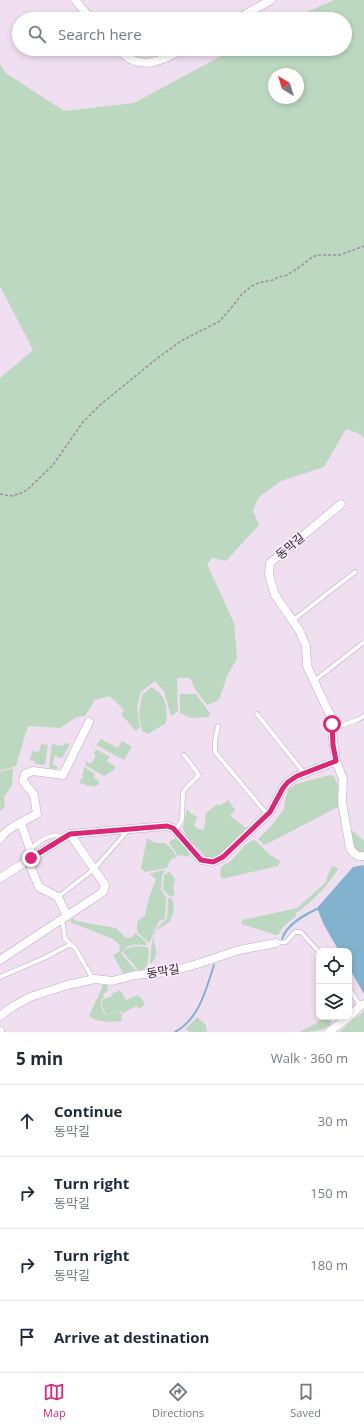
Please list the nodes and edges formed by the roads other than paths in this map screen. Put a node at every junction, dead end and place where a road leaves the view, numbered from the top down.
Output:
1 (75, 0) edge
2 (271, 0) edge
3 (85, 12) edge
4 (250, 12) edge
5 (124, 56) edge
6 (168, 56) edge
7 (341, 504) dead end
8 (355, 572) dead end
9 (292, 621) junction
10 (364, 642) edge
11 (313, 681) junction
12 (257, 714) dead end
13 (364, 716) edge
14 (89, 722) dead end
15 (218, 726) dead end
16 (332, 729) junction
17 (184, 755) dead end
18 (336, 761) junction
19 (304, 773) junction
20 (268, 815) junction
21 (21, 823) junction
22 (128, 829) junction
23 (176, 831) junction
24 (67, 836) junction
25 (0, 839) edge
26 (31, 853) junction
27 (364, 856) edge
28 (94, 869) junction
29 (0, 878) edge
30 (58, 897) junction
31 (64, 917) junction
32 (276, 943) joint
33 (71, 944) junction
34 (316, 949) edge
35 (0, 960) edge
36 (0, 977) edge
37 (93, 980) junction
38 (352, 993) edge
39 (362, 1005) edge
40 (352, 1014) edge
41 (0, 1016) edge
42 (345, 1020) edge
43 (329, 1032) edge

1 - 3 street
2 - 4 street
5 - 6 street
7 - 9 street, 동막길
8 - 9 lane
9 - 11 street, 동막길
10 - 11 lane
11 - 16 street, 동막길
12 - 19 lane
13 - 16 lane
14 - 21 street
15 - 20 lane
16 - 18 street, 동막길
17 - 23 lane
18 - 19 street
18 - 27 street, 동막길
19 - 20 street
20 - 23 street
21 - 25 street
21 - 26 street
22 - 23 street
22 - 24 street
22 - 28 lane
24 - 26 street
24 - 28 street
26 - 29 street
26 - 30 street
28 - 30 lane
28 - 31 street
30 - 31 street
31 - 33 lane
31 - 35 street
32 - 34 lane, 동막길
32 - 37 street, 동막길
33 - 36 lane
33 - 37 lane
37 - 41 street, 동막길
38 - 39 lane
39 - 40 street
42 - 43 street

